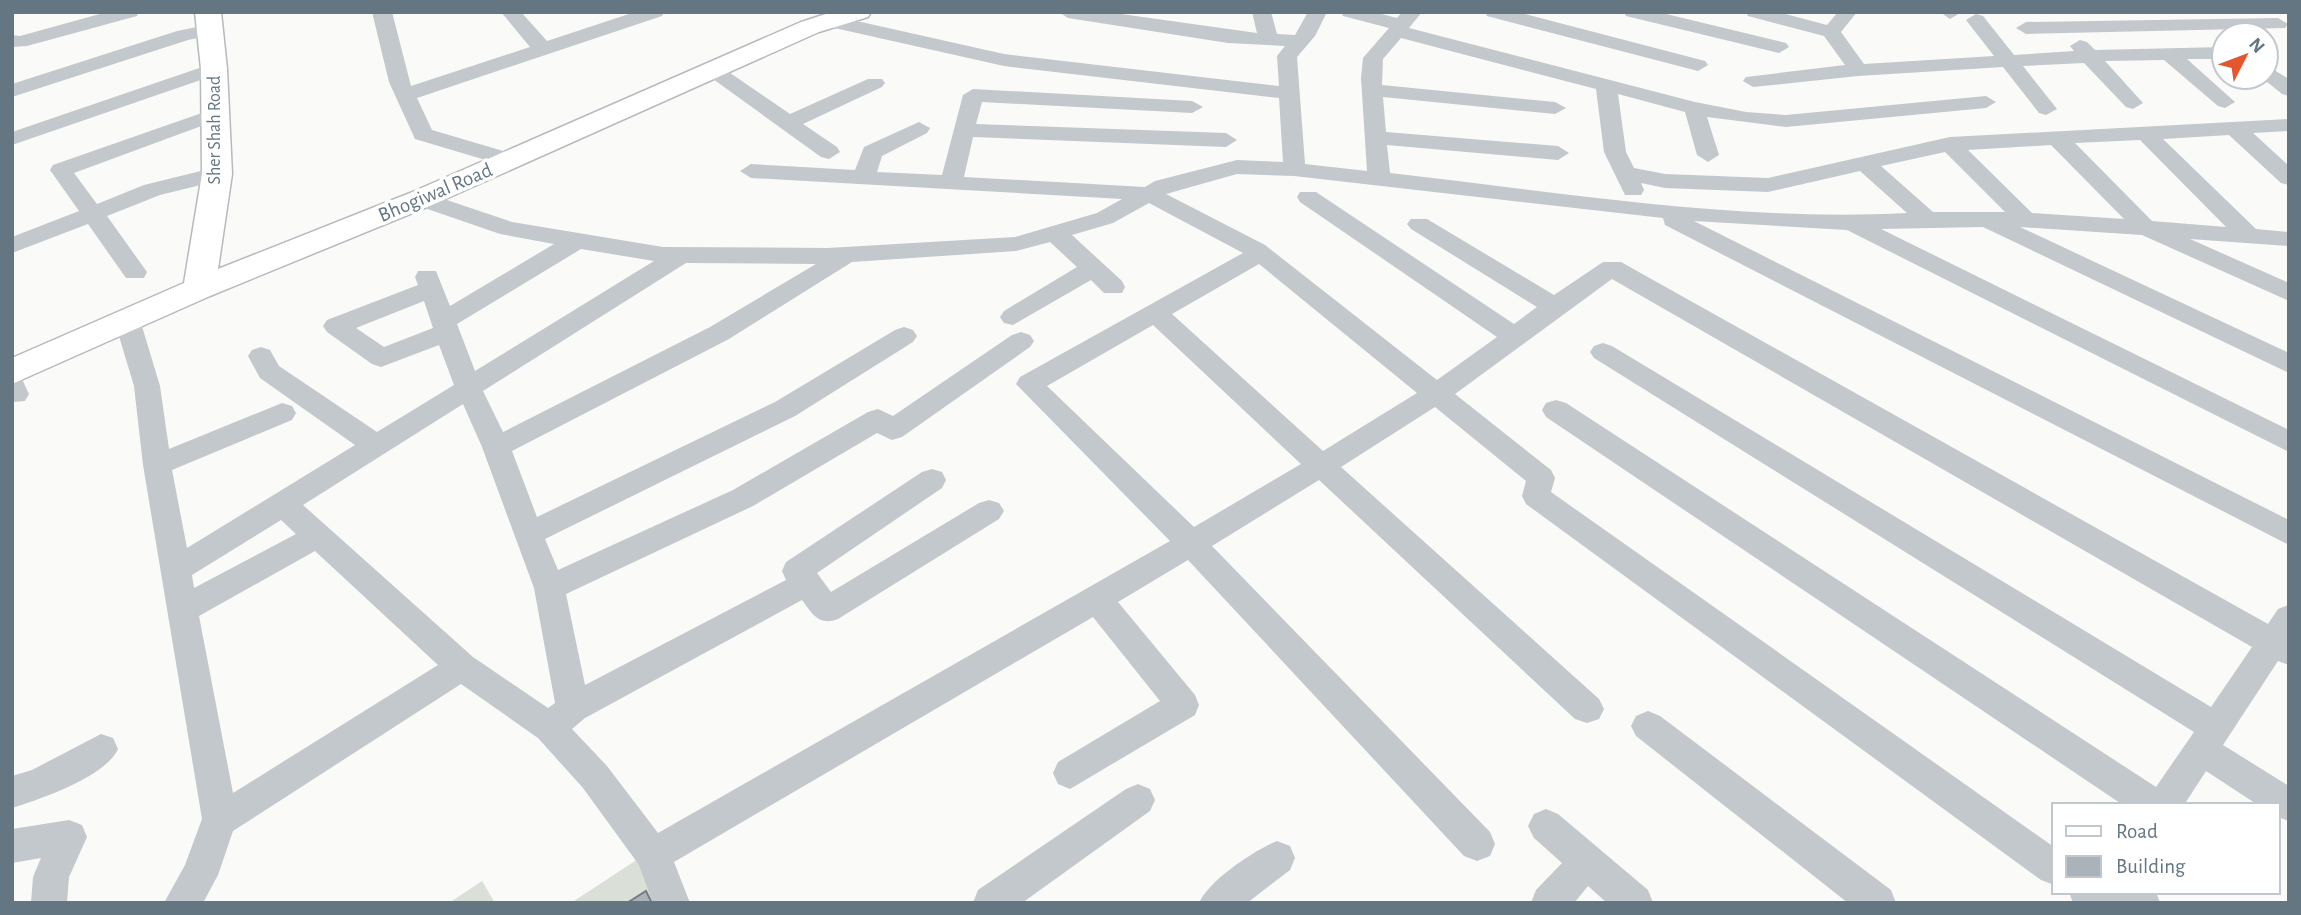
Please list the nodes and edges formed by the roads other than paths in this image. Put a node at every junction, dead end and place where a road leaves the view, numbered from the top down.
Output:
1 (130, 12) edge
2 (382, 12) edge
3 (510, 12) edge
4 (655, 12) edge
5 (859, 12) edge
6 (1071, 12) edge
7 (1261, 12) edge
8 (1350, 12) edge
9 (1494, 12) edge
10 (1633, 12) edge
11 (1755, 12) edge
12 (1848, 12) edge
13 (2261, 12) edge
14 (1313, 15) edge
15 (103, 16) edge
16 (613, 18) edge
17 (1976, 20) dead end
18 (210, 21) edge
19 (830, 21) junction
20 (1191, 22) edge
21 (1404, 23) edge
22 (2066, 27) junction
23 (2026, 28) dead end
24 (2283, 28) edge
25 (2210, 30) edge
26 (1831, 32) junction
27 (1269, 39) junction
28 (12, 40) edge
29 (1300, 41) junction
30 (1779, 47) dead end
31 (542, 49) junction
32 (2210, 53) edge
33 (2169, 54) junction
34 (2087, 56) junction
35 (2007, 61) junction
36 (1698, 65) dead end
37 (214, 69) junction
38 (713, 70) junction
39 (1858, 70) junction
40 (1753, 80) dead end
41 (875, 83) dead end
42 (1606, 85) junction
43 (1372, 90) junction
44 (12, 91) edge
45 (1288, 93) junction
46 (405, 95) junction
47 (1986, 102) dead end
48 (2225, 102) dead end
49 (2133, 103) dead end
50 (1192, 107) dead end
51 (1555, 108) dead end
52 (1695, 108) junction
53 (2046, 109) dead end
54 (216, 114) junction
55 (788, 122) junction
56 (2289, 125) edge
57 (919, 128) dead end
58 (2234, 128) junction
59 (964, 130) junction
60 (2144, 132) junction
61 (2056, 137) junction
62 (1376, 138) junction
63 (12, 139) edge
64 (1226, 140) dead end
65 (1950, 144) junction
66 (830, 152) dead end
67 (1558, 153) dead end
68 (1708, 155) dead end
69 (509, 160) junction
70 (1866, 164) junction
71 (1294, 170) junction
72 (751, 171) dead end
73 (1625, 173) junction
74 (217, 174) junction
75 (864, 177) junction
76 (2289, 178) edge
77 (1379, 181) junction
78 (951, 182) junction
79 (1149, 194) junction
80 (1308, 197) dead end
81 (421, 199) junction
82 (1647, 210) junction
83 (95, 213) junction
84 (1927, 219) junction
85 (1983, 219) junction
86 (12, 220) edge
87 (2026, 220) junction
88 (1853, 223) junction
89 (1419, 224) dead end
90 (2145, 227) junction
91 (1055, 233) junction
92 (2248, 235) junction
93 (2288, 239) edge
94 (578, 240) junction
95 (19, 243) edge
96 (1261, 253) junction
97 (848, 254) junction
98 (681, 255) junction
99 (1093, 268) junction
100 (135, 272) dead end
101 (1113, 287) dead end
102 (198, 289) junction
103 (2289, 293) edge
104 (1556, 307) junction
105 (1155, 313) junction
106 (128, 323) junction
107 (445, 327) junction
108 (904, 336) dead end
109 (1515, 337) junction
110 (1603, 352) dead end
111 (261, 356) dead end
112 (2289, 364) edge
113 (14, 383) edge
114 (467, 387) junction
115 (1436, 394) junction
116 (1556, 410) dead end
117 (282, 413) dead end
118 (2289, 442) edge
119 (375, 446) junction
120 (496, 447) junction
121 (1322, 465) junction
122 (156, 466) junction
123 (932, 480) dead end
124 (287, 502) junction
125 (989, 511) dead end
126 (529, 534) junction
127 (2289, 534) edge
128 (316, 537) junction
129 (1191, 543) junction
130 (175, 570) junction
131 (807, 583) junction
132 (549, 588) junction
133 (1096, 598) junction
134 (182, 610) junction
135 (2283, 638) edge
136 (461, 667) junction
137 (1587, 709) dead end
138 (562, 718) junction
139 (1648, 726) dead end
140 (2208, 739) junction
141 (102, 749) dead end
142 (1070, 773) dead end
143 (12, 793) edge
144 (1138, 800) dead end
145 (2150, 803) edge
146 (2165, 803) edge
147 (2289, 805) edge
148 (219, 821) junction
149 (1546, 825) dead end
150 (1477, 844) dead end
151 (12, 846) edge
152 (653, 855) junction
153 (1277, 858) dead end
154 (1587, 861) junction
155 (2052, 867) edge
156 (2104, 896) edge
157 (49, 903) edge
158 (182, 903) edge
159 (672, 903) edge
160 (991, 903) edge
161 (1217, 903) edge
162 (1549, 903) edge
163 (1635, 903) edge
164 (1878, 903) edge
165 (2142, 903) edge

1 - 15 street
2 - 46 street
3 - 31 street
4 - 16 street
5 - 19 main road, Bhogiwal Road
6 - 20 street
7 - 27 street
8 - 21 street
9 - 36 street
10 - 30 street
11 - 26 street
12 - 26 street
13 - 24 street
14 - 29 street
15 - 28 street
16 - 31 street
17 - 35 street
18 - 37 main road, Sher Shah Road
18 - 44 street
19 - 38 main road, Bhogiwal Road
19 - 45 street
20 - 27 street
21 - 42 street
21 - 43 street
22 - 23 street
22 - 25 street
22 - 34 street
26 - 39 street
27 - 29 street
29 - 45 street
31 - 46 street
32 - 33 street
33 - 34 street
33 - 48 street
34 - 35 street
34 - 49 street
35 - 39 street
35 - 53 street
37 - 54 main road, Sher Shah Road
37 - 63 street
38 - 55 street
38 - 69 main road, Bhogiwal Road
39 - 40 street
41 - 55 street
42 - 52 street
42 - 73 street
43 - 51 street
43 - 62 street
45 - 71 street
46 - 69 street
47 - 52 street
50 - 59 street
52 - 68 street
54 - 74 main road, Sher Shah Road
54 - 83 street
55 - 66 street
56 - 58 street
57 - 75 street
58 - 60 street
58 - 76 street
59 - 64 street
59 - 78 street
60 - 61 street
60 - 92 street
61 - 65 street
61 - 90 street
62 - 67 street
62 - 77 street
65 - 70 street
65 - 87 street
69 - 81 main road, Bhogiwal Road
70 - 73 street
70 - 84 street
71 - 77 street
71 - 79 street
72 - 75 street
73 - 82 street
74 - 83 street
74 - 102 main road, Sher Shah Road
75 - 78 street
77 - 82 street
78 - 79 street
79 - 91 street
79 - 96 street
80 - 109 street
81 - 94 street
81 - 102 main road, Bhogiwal Road
82 - 88 street
82 - 127 street
83 - 95 street
83 - 100 street
84 - 85 street
84 - 88 street
85 - 87 street
85 - 112 street
86 - 95 street
87 - 90 street
88 - 118 street
89 - 104 street
90 - 92 street
90 - 103 street
91 - 97 street
91 - 99 street
92 - 93 street
94 - 98 street
94 - 107 street
96 - 105 street
96 - 115 street
97 - 98 street
97 - 120 street
98 - 114 street
99 - 101 street
99 - 132 street
102 - 106 main road, Bhogiwal Road
104 - 109 street
104 - 135 street
105 - 121 street
105 - 129 street
106 - 113 main road, Bhogiwal Road
106 - 122 street
107 - 107 street
107 - 114 street
108 - 126 street
109 - 115 street
110 - 140 street
111 - 119 street
114 - 119 street
114 - 120 street
115 - 121 street
115 - 155 street
116 - 145 street
117 - 122 street
119 - 124 street
120 - 126 street
121 - 129 street
121 - 137 street
122 - 130 street
123 - 131 street
124 - 128 street
124 - 130 street
125 - 131 street
126 - 132 street
128 - 134 street
128 - 136 street
129 - 133 street
129 - 150 street
130 - 134 street
131 - 138 street
132 - 138 street
133 - 142 street
133 - 152 street
134 - 148 street
135 - 140 street
136 - 138 street
136 - 148 street
138 - 152 street
139 - 164 street
140 - 146 street
140 - 147 street
141 - 143 street
144 - 160 street
148 - 158 street
149 - 154 street
151 - 157 street
152 - 159 street
153 - 161 street
154 - 162 street
154 - 163 street
156 - 165 street

